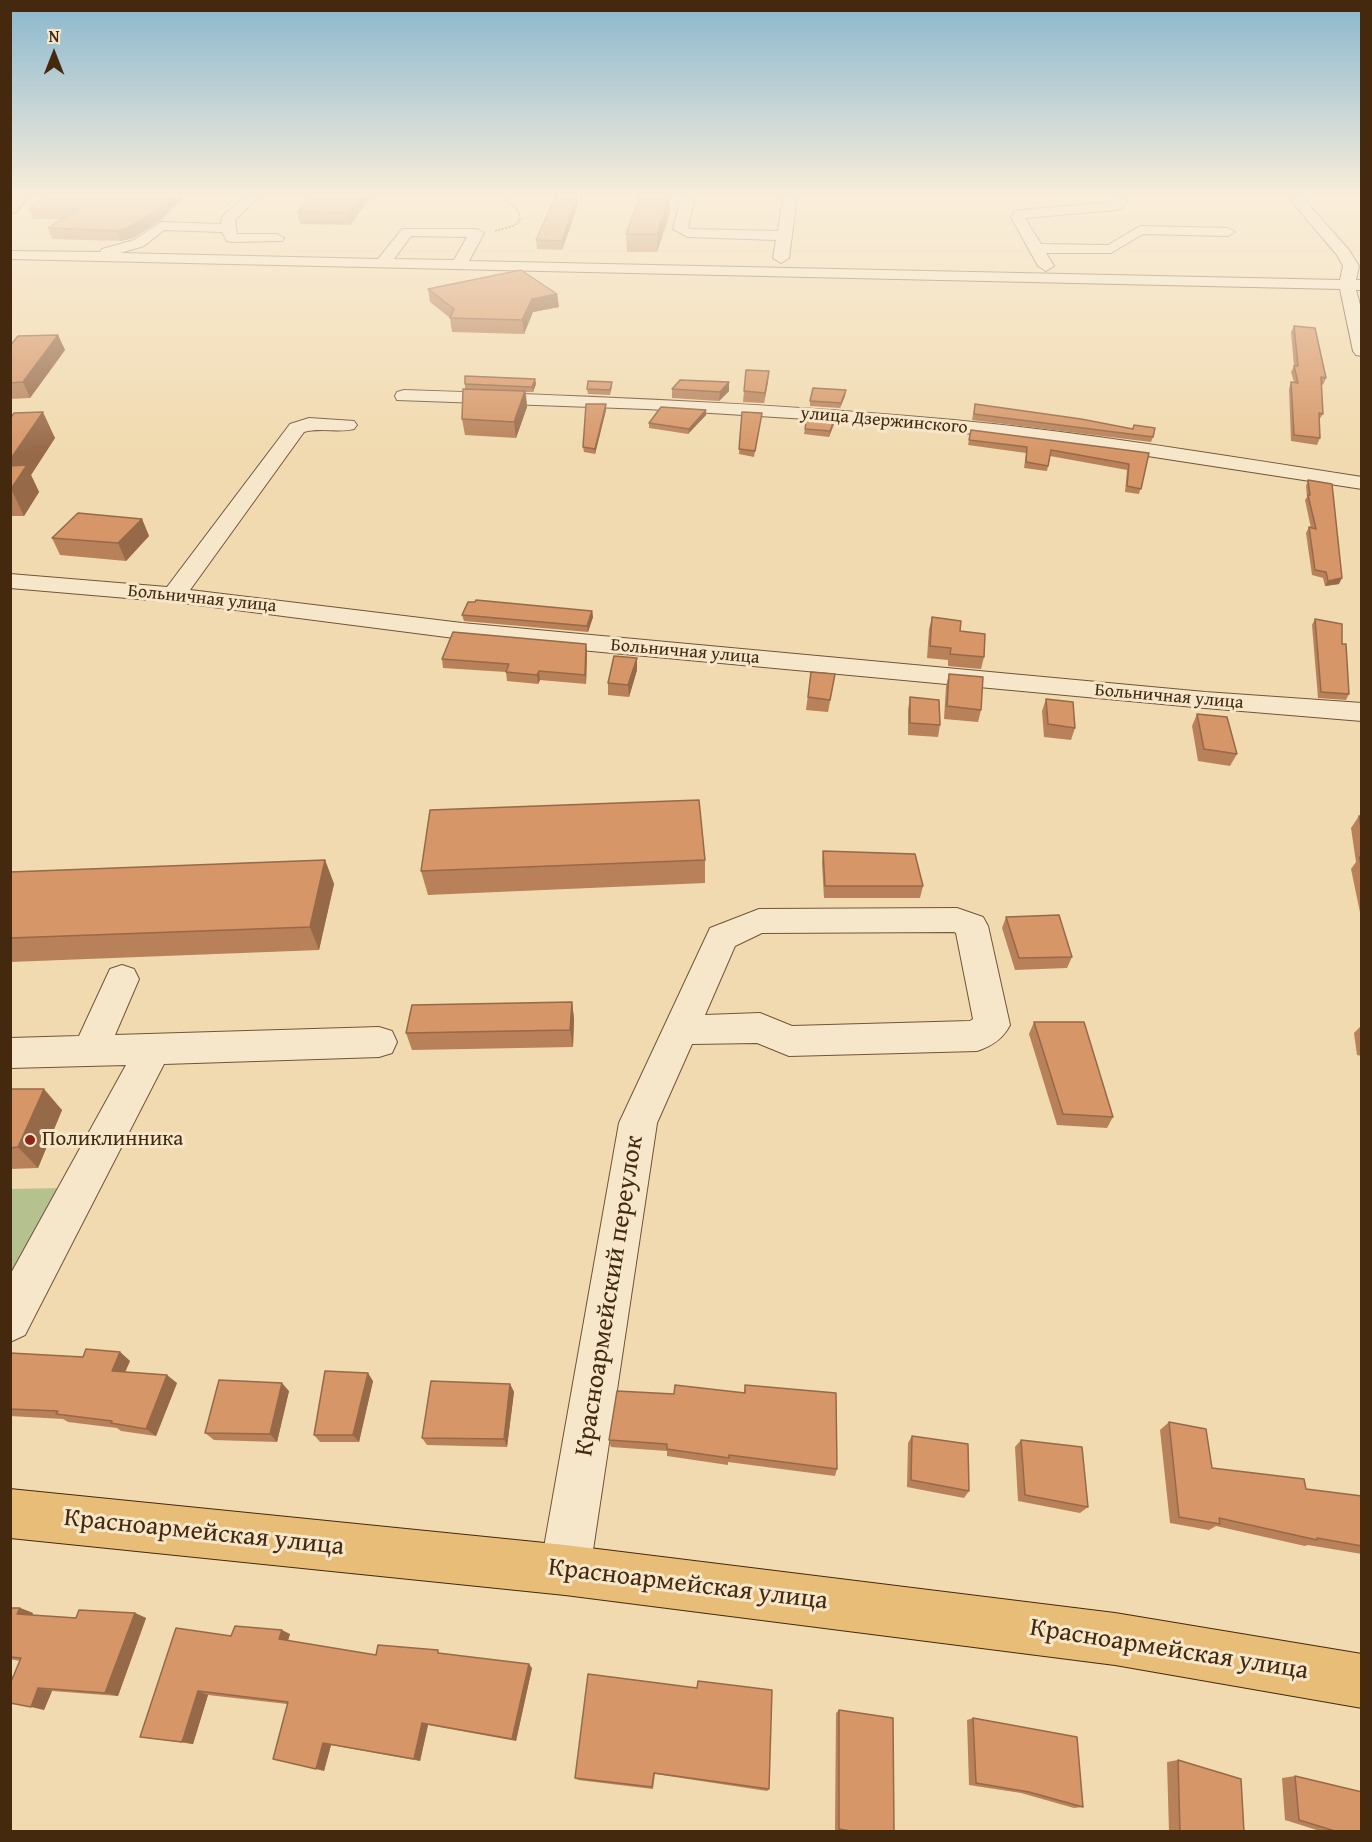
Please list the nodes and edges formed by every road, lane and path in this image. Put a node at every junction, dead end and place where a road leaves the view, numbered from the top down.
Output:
1 (1251, 283) edge
2 (1354, 285) edge
3 (1362, 351) edge
4 (404, 396) dead end
5 (347, 425) dead end
6 (1362, 483) edge
7 (10, 581) edge
8 (174, 595) junction
9 (1362, 712) edge
10 (122, 978) dead end
11 (680, 1030) junction
12 (379, 1042) dead end
13 (153, 1049) junction
14 (90, 1051) junction
15 (10, 1053) edge
16 (10, 1320) edge
17 (10, 1513) edge
18 (565, 1570) junction
19 (1362, 1681) edge

1 - 2 street
2 - 3 street
4 - 6 street, улица Дзержинского
5 - 8 street
7 - 8 street, Больничная улица
8 - 9 street, Больничная улица
10 - 14 street
11 - 11 street, Красноармейский переулок
11 - 18 street, Красноармейский переулок
12 - 13 street
13 - 14 street
13 - 16 street
14 - 15 street
17 - 18 main road, Красноармейская улица
18 - 19 main road, Красноармейская улица

